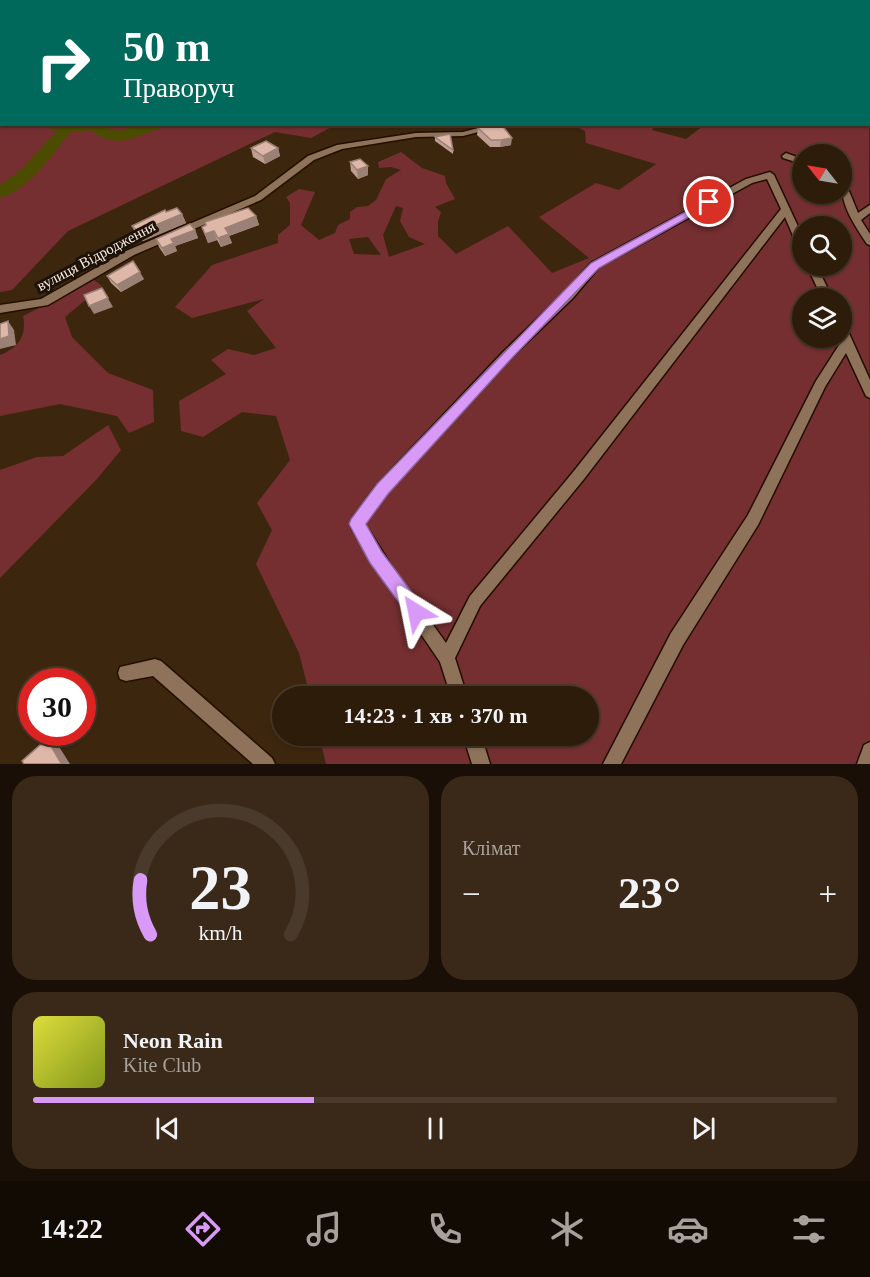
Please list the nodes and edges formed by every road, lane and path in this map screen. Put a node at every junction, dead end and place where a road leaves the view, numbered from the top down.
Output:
1 (497, 126) edge
2 (786, 156) dead end
3 (792, 158) edge
4 (850, 204) edge
5 (870, 208) edge
6 (786, 209) junction
7 (856, 219) junction
8 (792, 223) edge
9 (870, 242) edge
10 (0, 309) edge
11 (838, 348) edge
12 (849, 348) edge
13 (870, 393) edge
14 (447, 658) junction
15 (126, 673) dead end
16 (456, 686) edge
17 (475, 746) edge
18 (870, 751) edge
19 (266, 764) edge
20 (481, 764) edge
21 (612, 764) edge
22 (866, 764) edge

1 - 10 street, вулиця Відродження
2 - 3 street
4 - 7 street
5 - 7 street
6 - 8 street
6 - 14 street
6 - 14 street
7 - 9 street
11 - 21 street
12 - 13 street
14 - 16 street
15 - 19 street
17 - 20 street
18 - 22 street

